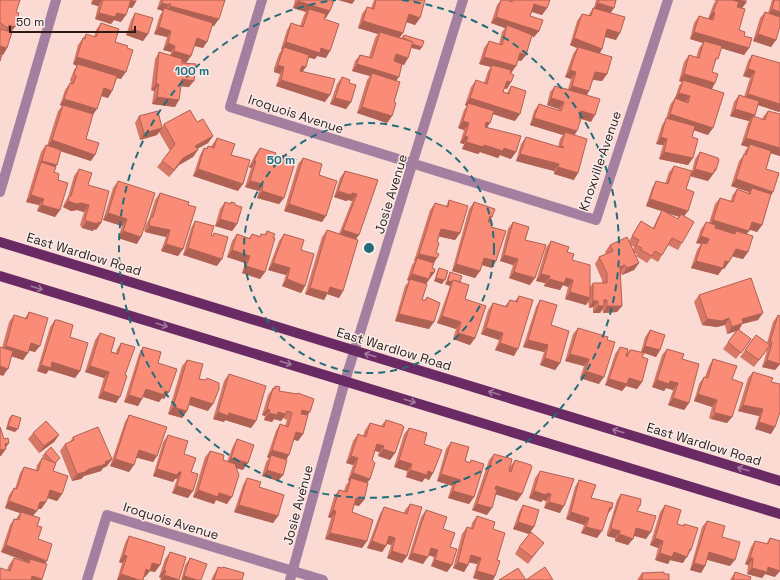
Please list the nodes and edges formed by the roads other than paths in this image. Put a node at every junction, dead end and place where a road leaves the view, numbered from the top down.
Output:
1 (56, 0) edge
2 (262, 0) edge
3 (463, 0) edge
4 (668, 0) edge
5 (414, 165) junction
6 (0, 192) edge
7 (0, 242) edge
8 (0, 276) edge
9 (355, 350) junction
10 (345, 381) junction
11 (780, 481) edge
12 (780, 514) edge
13 (291, 576) edge
14 (87, 580) edge
15 (323, 580) edge

1 - 6 street
2 - 5 street, Iroquois Avenue
3 - 5 street, Josie Avenue
4 - 5 street, Knoxville Avenue
5 - 9 street, Josie Avenue
7 - 9 main road, East Wardlow Road
8 -> 10 main road
9 - 10 street, Josie Avenue
11 -> 9 main road, East Wardlow Road
10 -> 12 main road
10 - 13 street, Josie Avenue
13 - 14 street, Iroquois Avenue
13 - 15 street

